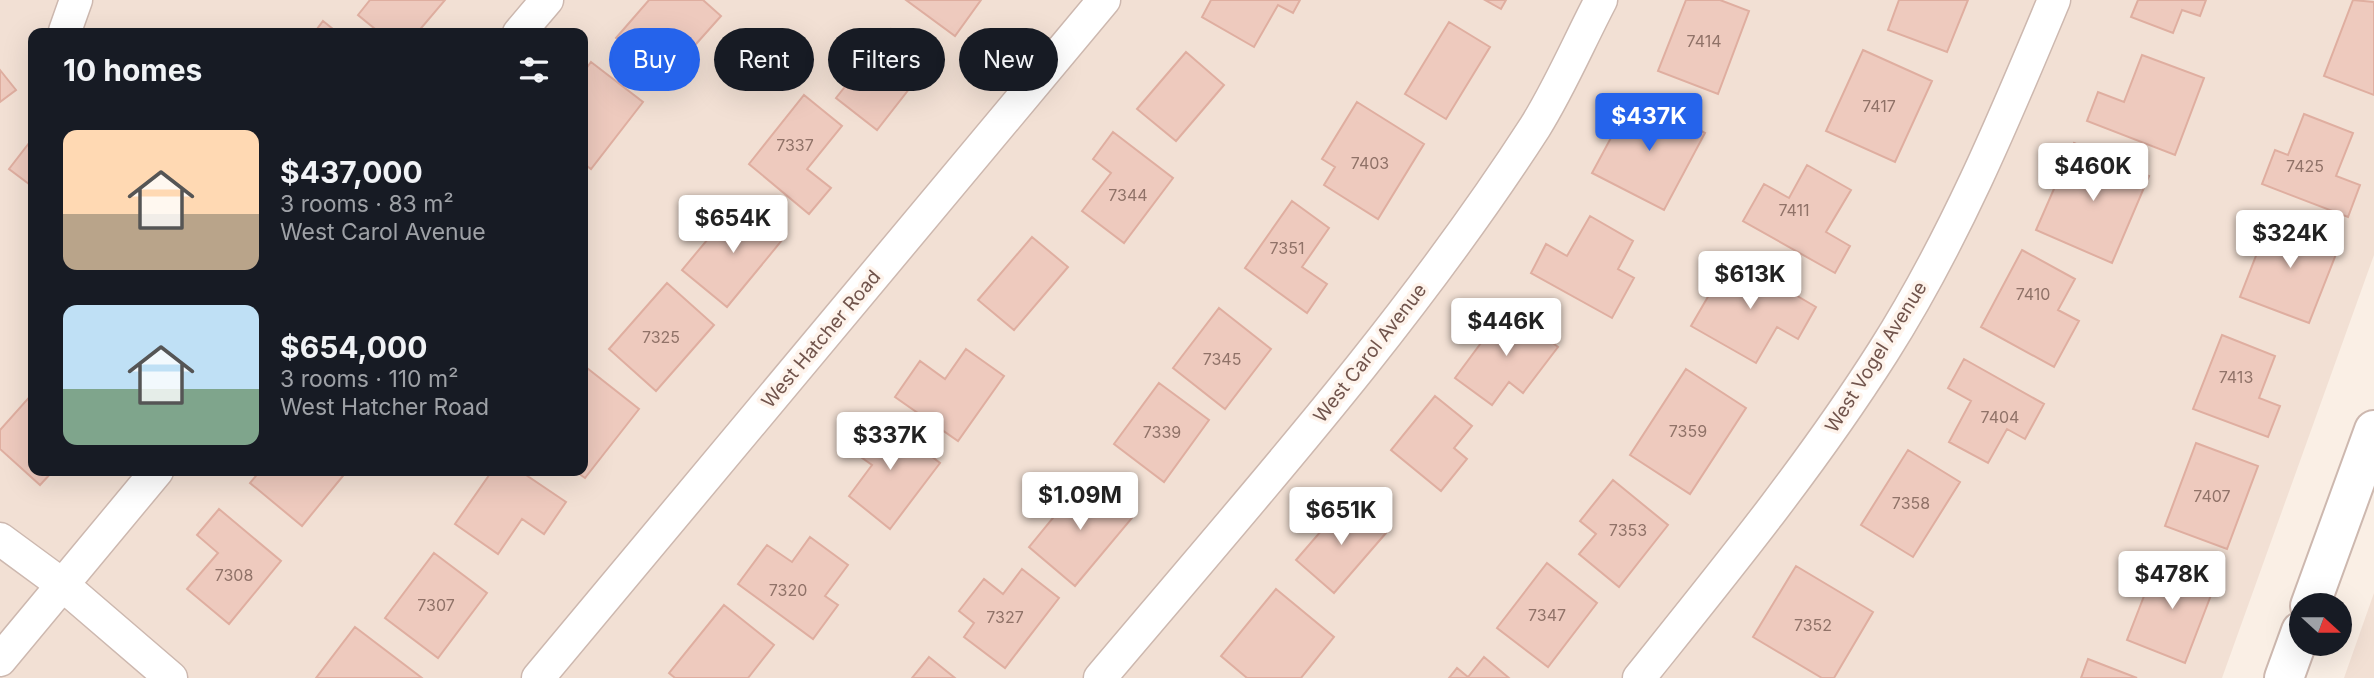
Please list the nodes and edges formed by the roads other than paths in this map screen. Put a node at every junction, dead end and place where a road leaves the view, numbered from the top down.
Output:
1 (76, 0) edge
2 (547, 0) edge
3 (1104, 0) edge
4 (1601, 0) edge
5 (2054, 0) edge
6 (67, 28) edge
7 (523, 28) edge
8 (2374, 430) edge
9 (153, 476) edge
10 (0, 539) edge
11 (64, 586) junction
12 (2315, 593) edge
13 (2292, 656) edge
14 (0, 660) edge
15 (171, 678) edge
16 (538, 678) edge
17 (1100, 678) edge
18 (1640, 678) edge
19 (2284, 678) edge

1 - 6 street
2 - 7 street
3 - 16 street, West Hatcher Road
4 - 17 street, West Carol Avenue
5 - 18 street, West Vogel Avenue
8 - 12 street
9 - 11 street
10 - 11 street
11 - 14 street
11 - 15 street
13 - 19 street

